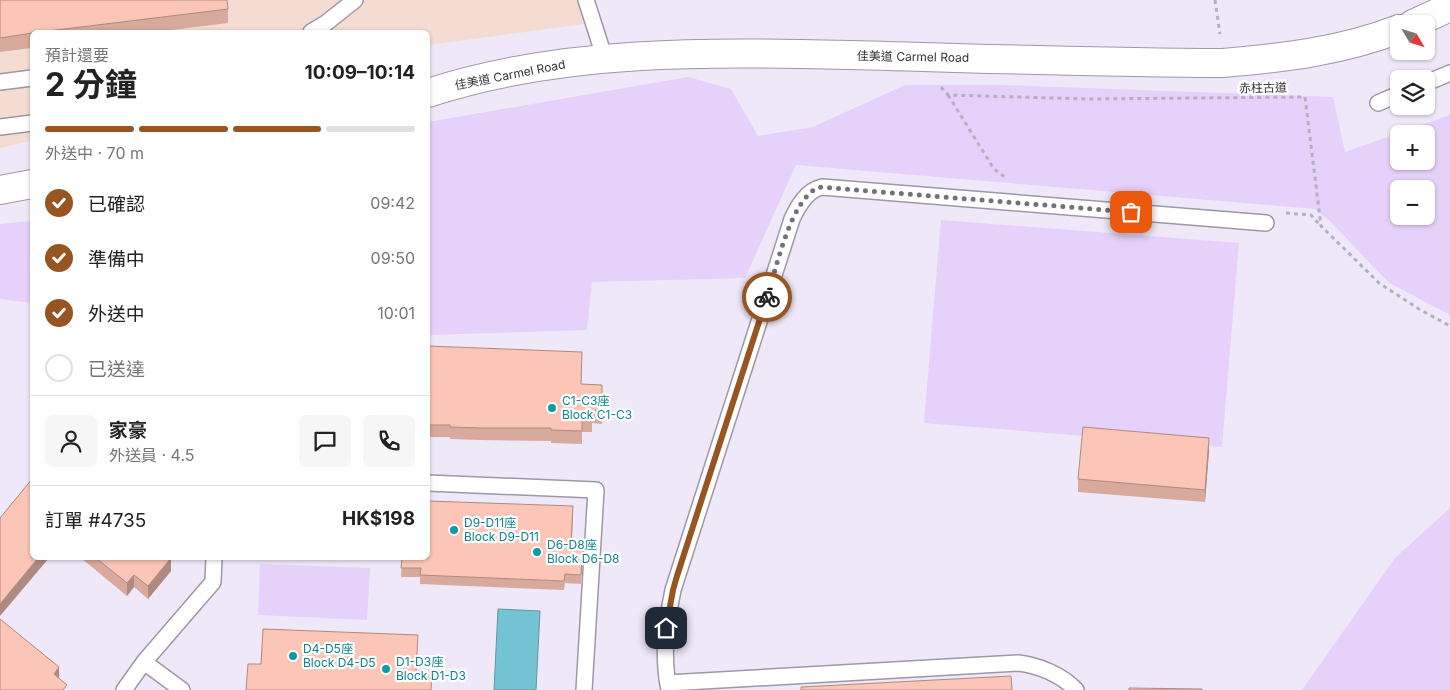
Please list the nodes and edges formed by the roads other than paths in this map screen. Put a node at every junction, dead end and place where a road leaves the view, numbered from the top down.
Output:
1 (355, 0) edge
2 (586, 0) edge
3 (1450, 7) edge
4 (1433, 15) edge
5 (314, 30) edge
6 (1390, 32) edge
7 (605, 59) junction
8 (1450, 73) edge
9 (30, 78) edge
10 (1435, 79) edge
11 (0, 82) edge
12 (430, 92) edge
13 (1390, 98) edge
14 (1378, 103) dead end
15 (30, 123) edge
16 (0, 127) edge
17 (30, 184) edge
18 (0, 190) edge
19 (1266, 222) dead end
20 (430, 483) edge
21 (214, 560) edge
22 (144, 662) junction
23 (669, 687) edge
24 (124, 690) edge
25 (182, 690) edge
26 (584, 690) edge
27 (1076, 690) edge

1 - 5 lane
2 - 7 lane
3 - 4 street
6 - 7 street, 佳美道 Carmel Road
7 - 12 street, 佳美道 Carmel Road
8 - 10 lane
9 - 11 lane
13 - 14 lane
15 - 16 lane
17 - 18 street
19 - 23 lane
20 - 26 lane
21 - 22 lane
22 - 24 lane
22 - 25 lane
23 - 27 lane

